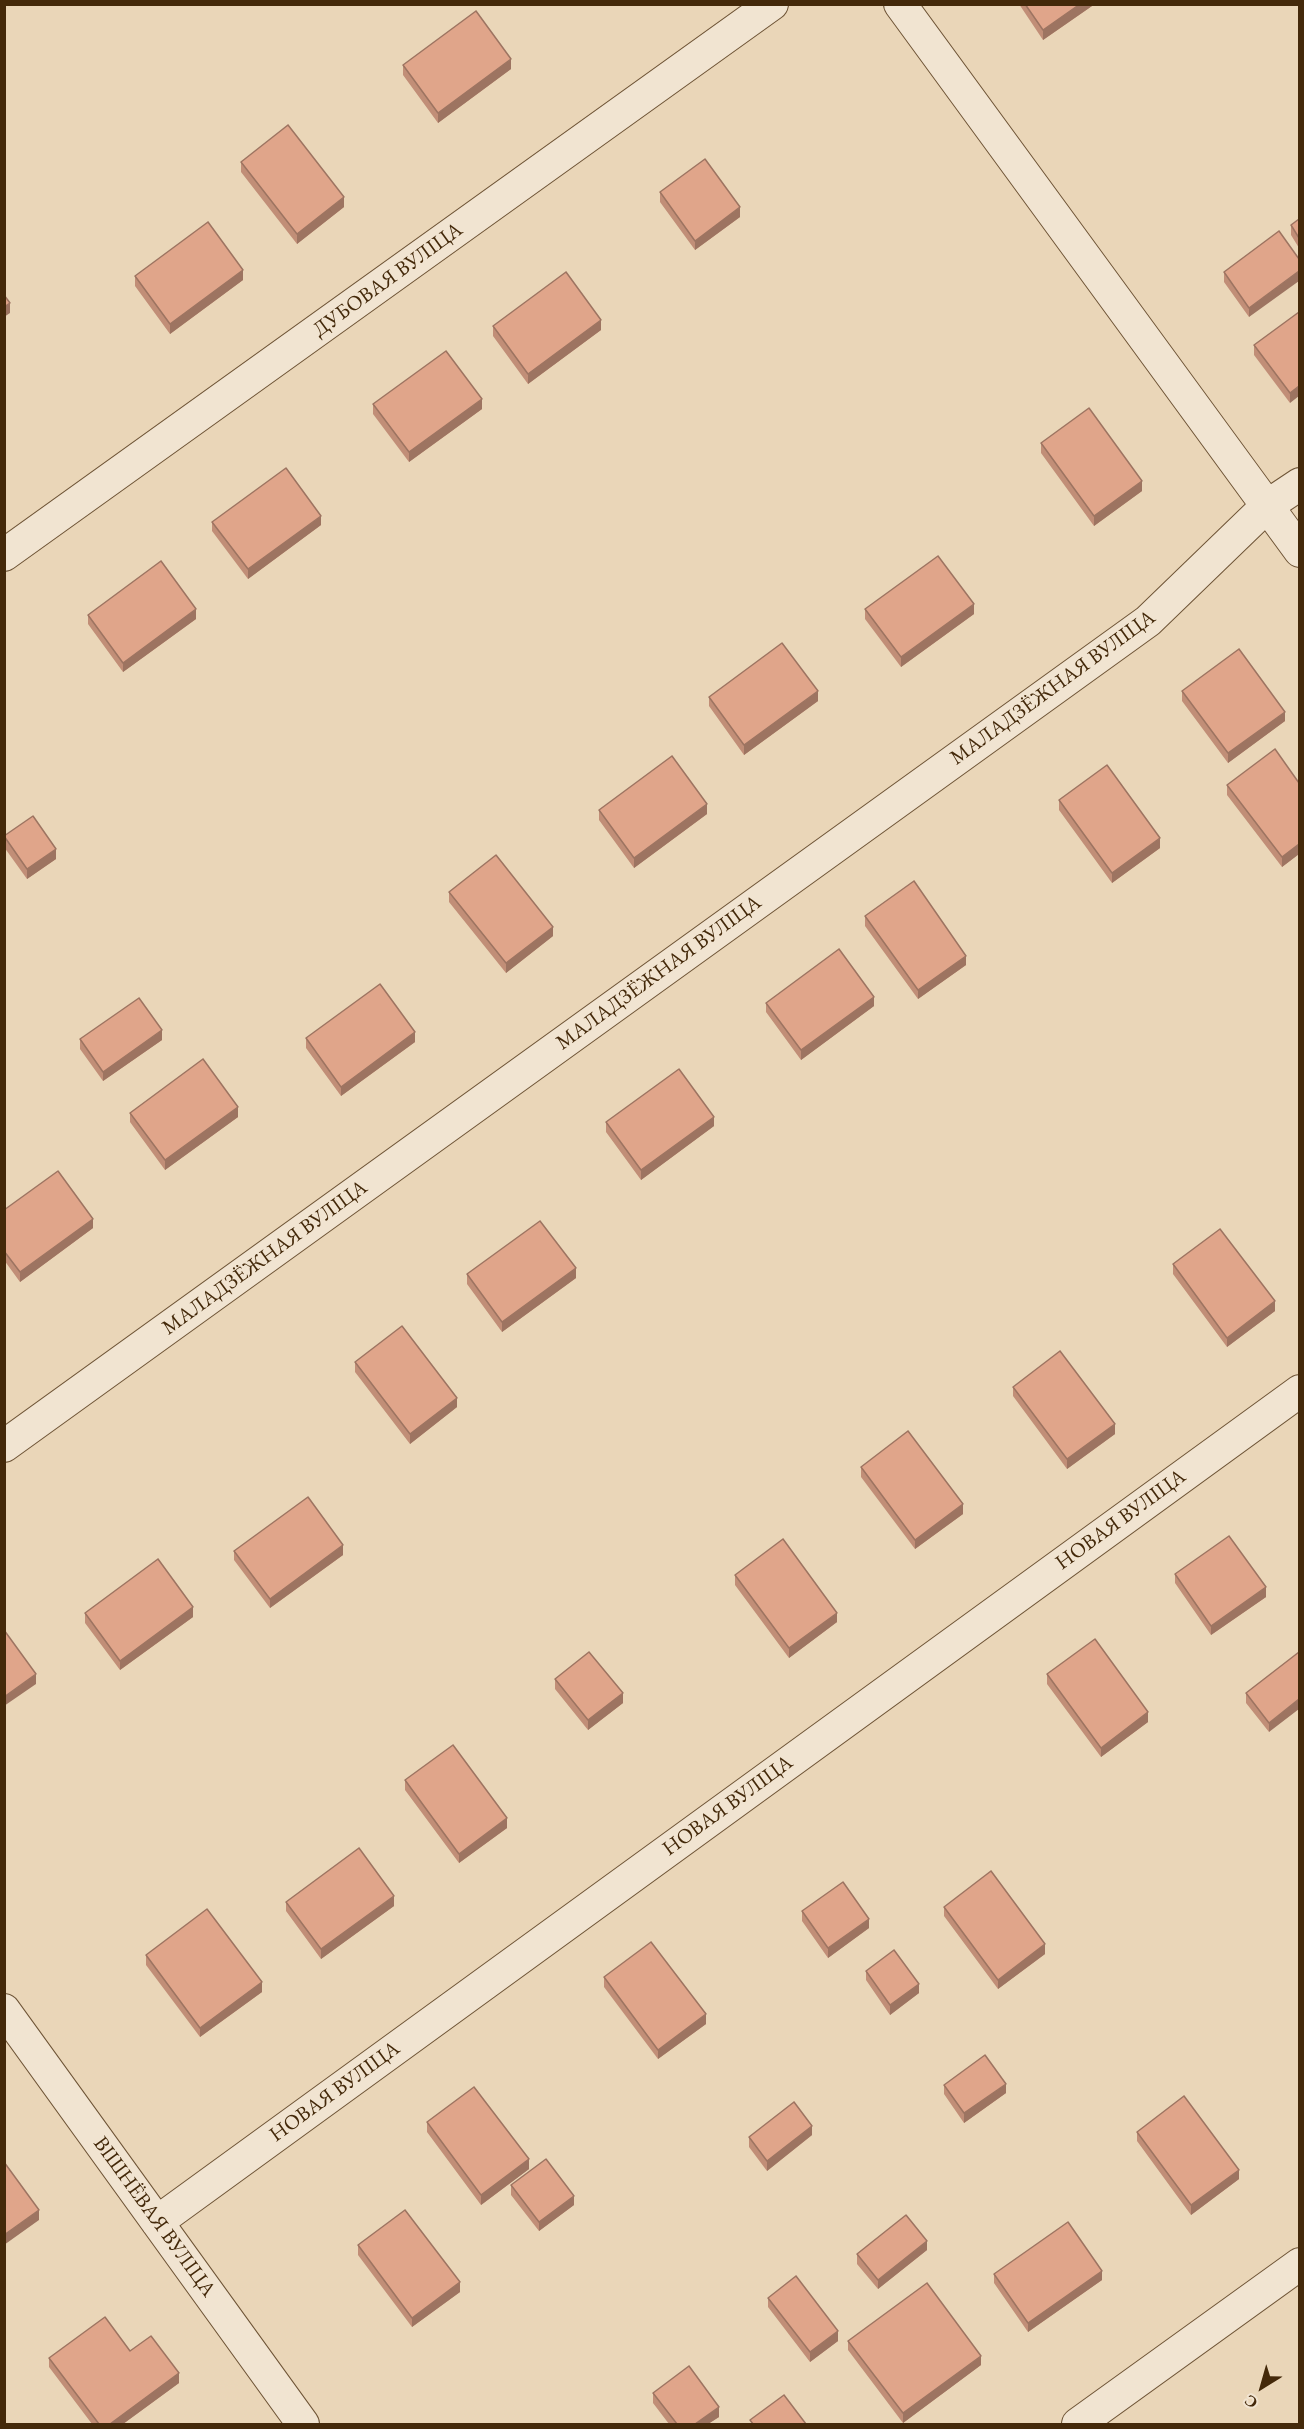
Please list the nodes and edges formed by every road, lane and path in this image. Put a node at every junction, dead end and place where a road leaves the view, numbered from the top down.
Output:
1 (772, 4) edge
2 (900, 4) edge
3 (1299, 484) edge
4 (1267, 506) junction
5 (1299, 551) edge
6 (4, 555) edge
7 (1299, 1391) edge
8 (4, 1446) edge
9 (4, 2010) edge
10 (157, 2222) junction
11 (1299, 2264) edge
12 (303, 2424) edge
13 (1078, 2424) edge

1 - 6 street, ДУБОВАЯ ВУЛІЦА
2 - 4 street
3 - 4 street, МАЛАДЗЁЖНАЯ ВУЛІЦА
4 - 5 street
4 - 8 street, МАЛАДЗЁЖНАЯ ВУЛІЦА
7 - 10 street, НОВАЯ ВУЛІЦА
9 - 10 street, ВІШНЁВАЯ ВУЛІЦА
10 - 12 street, ВІШНЁВАЯ ВУЛІЦА
11 - 13 street

